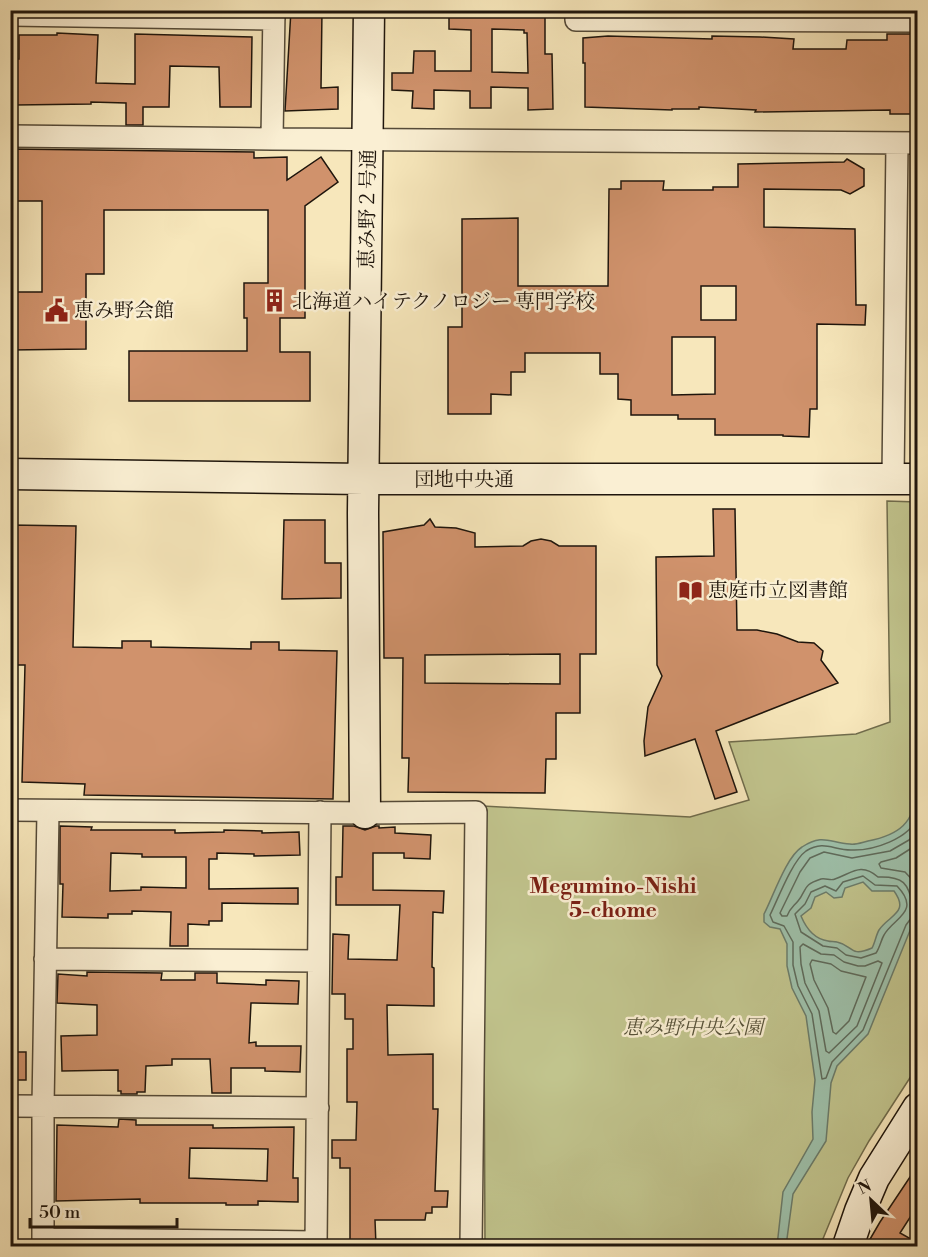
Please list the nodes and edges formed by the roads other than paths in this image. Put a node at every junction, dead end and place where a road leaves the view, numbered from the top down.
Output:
1 (369, 10) edge
2 (576, 10) edge
3 (10, 15) edge
4 (274, 15) edge
5 (918, 21) edge
6 (10, 136) edge
7 (272, 139) junction
8 (367, 139) junction
9 (907, 143) edge
10 (10, 474) edge
11 (905, 478) edge
12 (364, 479) junction
13 (10, 810) edge
14 (48, 811) junction
15 (320, 812) junction
16 (365, 813) junction
17 (45, 959) junction
18 (318, 961) junction
19 (10, 1106) edge
20 (43, 1106) junction
21 (318, 1108) junction
22 (918, 1108) edge
23 (43, 1243) edge
24 (316, 1244) edge
25 (471, 1246) edge
26 (848, 1246) edge

1 - 8 street, 恵み野２号通
2 - 5 street
3 - 4 street
4 - 7 street
6 - 7 street
7 - 8 street
8 - 9 street
8 - 12 street, 恵み野２号通
9 - 11 street
10 - 12 street, 団地中央通
11 - 12 street, 団地中央通
12 - 16 street, 恵み野２号通
13 - 14 street
14 - 15 street
14 - 17 street
15 - 16 street
15 - 18 street
16 - 25 street
17 - 18 street
17 - 20 street
18 - 21 street
19 - 20 street
20 - 21 street
20 - 23 street
21 - 24 street
22 - 26 street
23 - 24 street

